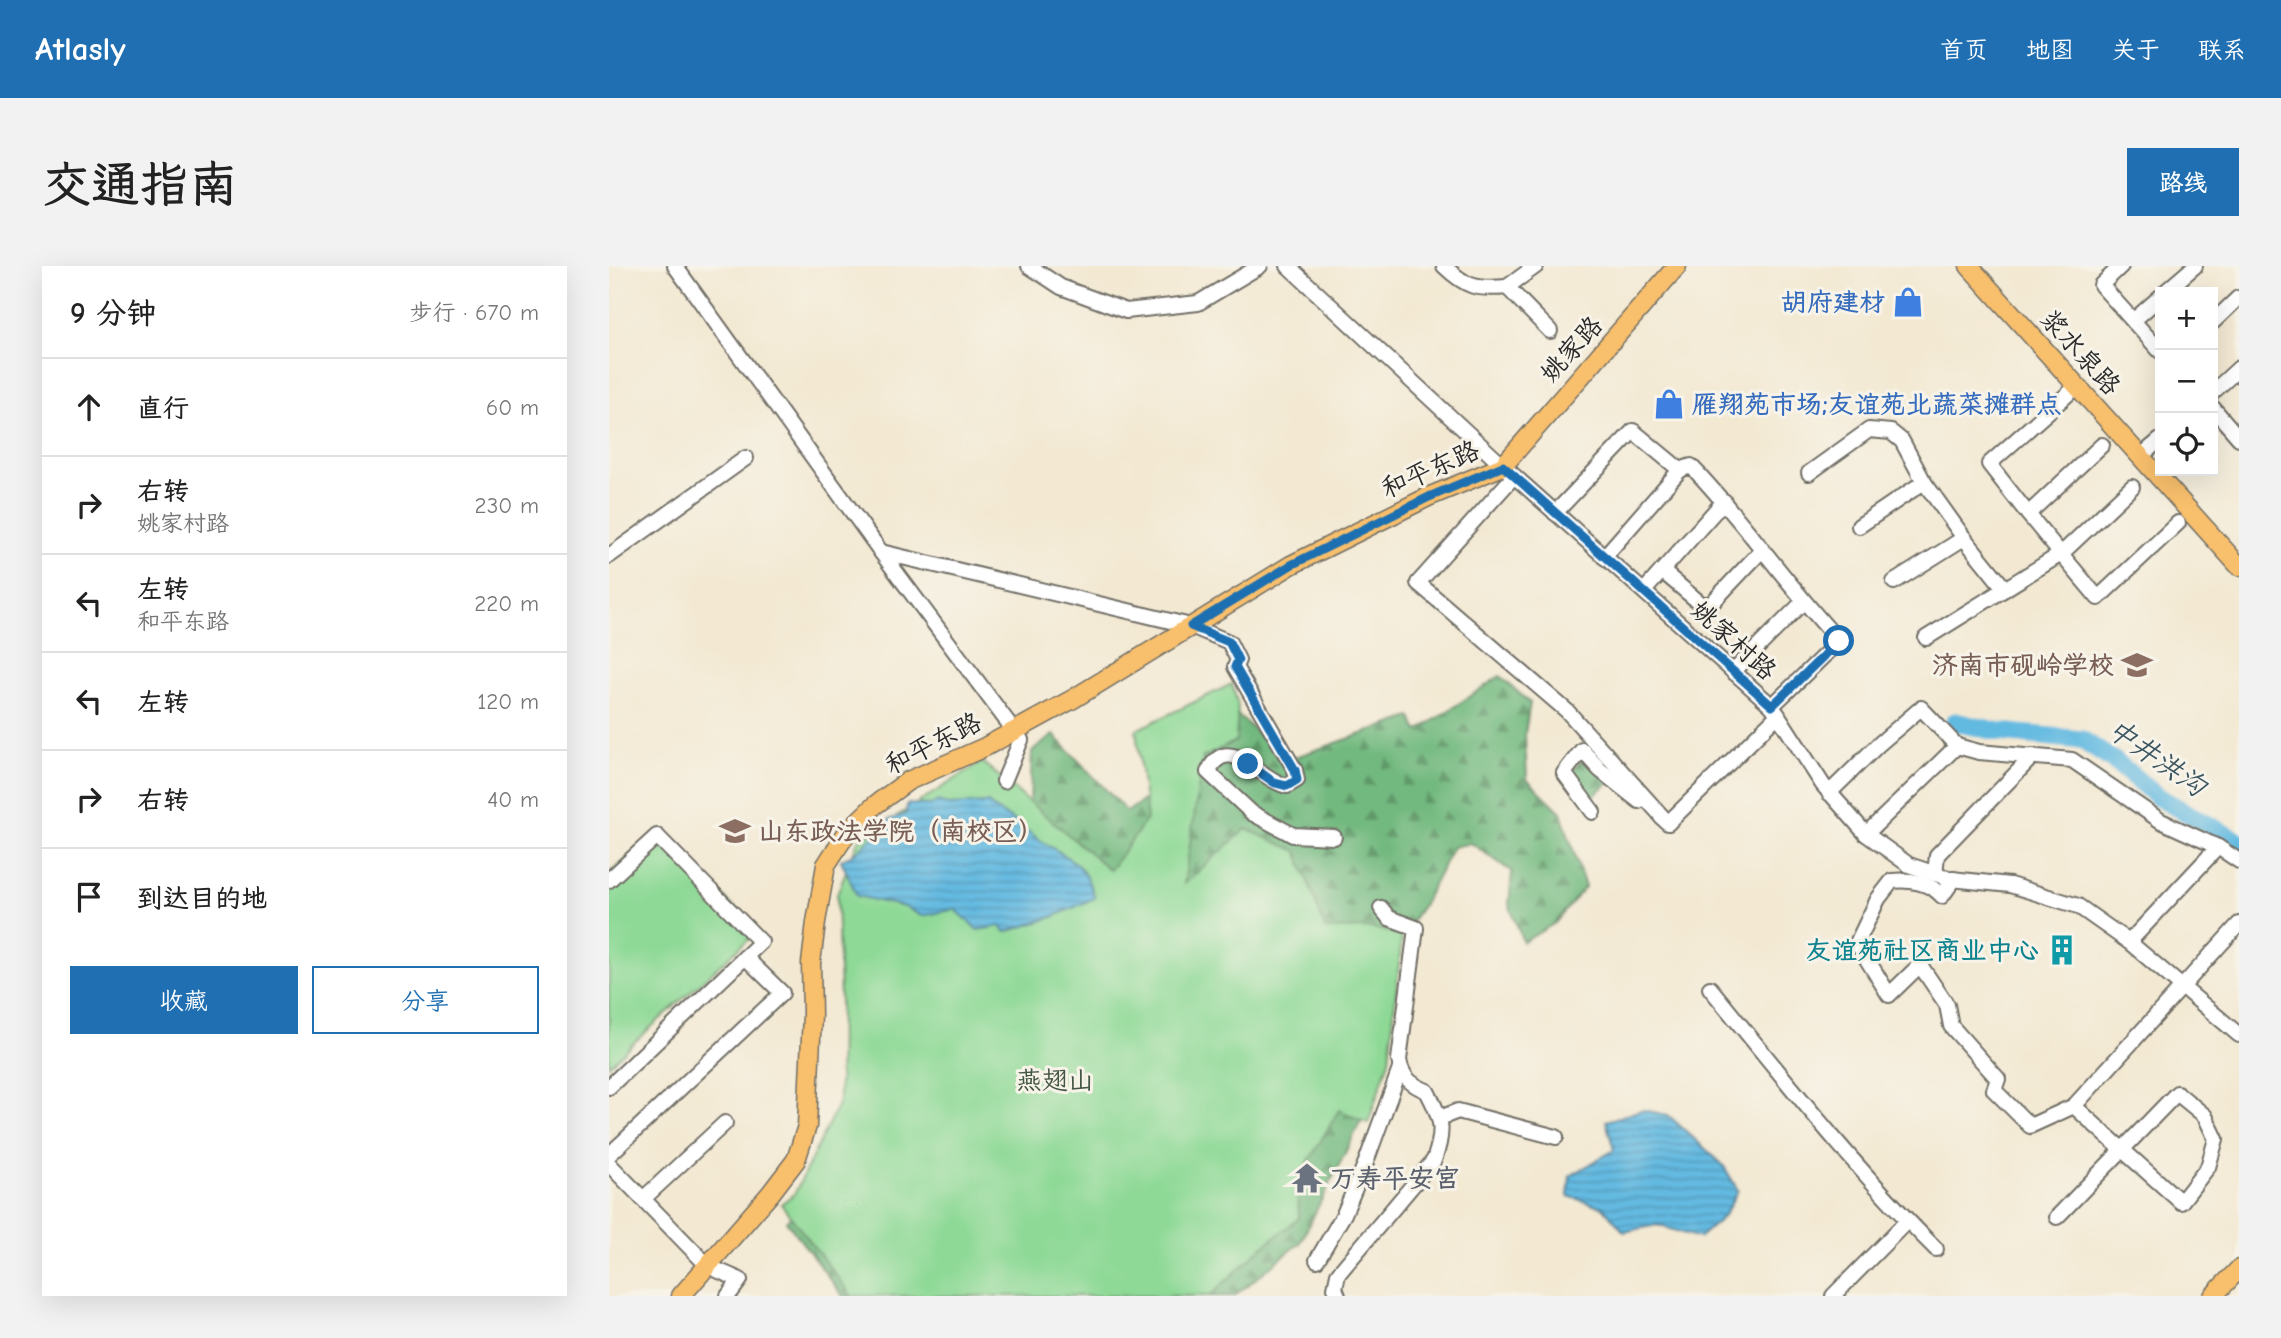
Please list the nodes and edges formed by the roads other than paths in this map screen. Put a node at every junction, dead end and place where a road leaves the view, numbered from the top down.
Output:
1 (675, 266) edge
2 (1029, 266) edge
3 (1260, 266) edge
4 (1288, 266) edge
5 (1444, 266) edge
6 (1536, 266) edge
7 (1677, 266) edge
8 (1969, 266) edge
9 (2121, 266) edge
10 (2195, 266) edge
11 (1507, 287) junction
12 (2171, 287) edge
13 (2238, 298) edge
14 (2155, 301) edge
15 (2218, 317) edge
16 (2133, 321) junction
17 (1550, 331) dead end
18 (2159, 350) edge
19 (2239, 368) edge
20 (2077, 386) junction
21 (2218, 387) edge
22 (2217, 413) edge
23 (2239, 438) edge
24 (2155, 444) edge
25 (2102, 445) dead end
26 (2141, 456) junction
27 (746, 458) dead end
28 (1680, 470) junction
29 (1508, 471) junction
30 (1809, 473) dead end
31 (1924, 482) junction
32 (2132, 487) dead end
33 (1724, 501) junction
34 (1555, 513) junction
35 (2028, 514) junction
36 (2178, 523) dead end
37 (1859, 526) dead end
38 (1964, 538) junction
39 (1762, 550) junction
40 (881, 552) junction
41 (2061, 554) junction
42 (609, 556) edge
43 (1604, 556) junction
44 (2239, 566) edge
45 (1662, 571) junction
46 (1894, 582) dead end
47 (2005, 589) junction
48 (1644, 592) junction
49 (1803, 602) junction
50 (1191, 626) junction
51 (1926, 638) dead end
52 (1733, 672) junction
53 (1775, 711) junction
54 (1013, 730) junction
55 (1957, 746) junction
56 (2033, 757) junction
57 (1004, 781) dead end
58 (1829, 793) junction
59 (1593, 812) dead end
60 (1668, 823) junction
61 (1866, 834) junction
62 (1334, 837) dead end
63 (2218, 848) junction
64 (2239, 861) edge
65 (1935, 874) junction
66 (1954, 879) junction
67 (609, 880) edge
68 (1381, 908) dead end
69 (2239, 924) edge
70 (2129, 942) junction
71 (745, 957) junction
72 (2181, 986) junction
73 (1710, 988) dead end
74 (2239, 1035) edge
75 (1400, 1069) junction
76 (609, 1087) edge
77 (2074, 1106) junction
78 (1440, 1118) junction
79 (725, 1123) dead end
80 (1556, 1137) dead end
81 (2122, 1149) junction
82 (609, 1155) edge
83 (609, 1164) edge
84 (643, 1199) junction
85 (2057, 1217) dead end
86 (1907, 1221) junction
87 (1936, 1249) dead end
88 (1317, 1260) dead end
89 (708, 1266) junction
90 (2239, 1269) edge
91 (681, 1296) edge
92 (728, 1296) edge
93 (1338, 1296) edge
94 (1832, 1296) edge
95 (2213, 1296) edge

1 - 40 street
2 - 3 street
4 - 29 street, 姚家村路
5 - 11 street
6 - 11 street
7 - 29 main road, 姚家路
8 - 20 main road, 浆水泉路
9 - 16 street
10 - 12 street
11 - 17 street
13 - 15 street
14 - 16 street
16 - 18 street
19 - 21 street
20 - 26 main road, 浆水泉路
20 - 35 street
22 - 23 street
24 - 26 street
25 - 35 street
26 - 44 main road, 浆水泉路
27 - 42 street
28 - 33 street
28 - 34 street
28 - 43 street
29 - 34 street, 姚家村路
29 - 50 main road, 和平东路
29 - 60 street
30 - 31 street
31 - 37 street
31 - 38 street
32 - 41 street
33 - 39 street
33 - 45 street
34 - 43 street, 姚家村路
35 - 41 street
36 - 41 street
38 - 46 street
38 - 47 street
39 - 45 street
39 - 49 street
40 - 50 street
40 - 54 street
41 - 47 street
43 - 48 street, 姚家村路
45 - 48 street
47 - 51 street
48 - 52 street, 姚家村路
49 - 52 street
49 - 53 street
50 - 54 main road, 和平东路
50 - 62 street
52 - 53 street, 姚家村路
53 - 58 street, 姚家村路
53 - 60 street
54 - 57 street
54 - 89 main road, 和平东路
55 - 56 street
55 - 58 street
55 - 61 street
56 - 63 street
56 - 65 street
58 - 61 street, 姚家村路
59 - 60 street
61 - 65 street, 姚家村路
63 - 64 street
63 - 70 street
65 - 66 street, 姚家村路
66 - 70 street, 姚家村路
66 - 77 street
67 - 71 street
68 - 75 street
69 - 72 street
70 - 72 street, 姚家村路
71 - 76 street
71 - 82 street
72 - 74 street, 姚家村路
72 - 77 street
73 - 86 street
75 - 78 street
75 - 88 street
77 - 81 street
78 - 80 street
78 - 93 street
79 - 84 street
81 - 81 street
81 - 85 street
83 - 84 street
84 - 89 street
86 - 87 street
86 - 94 street
89 - 91 main road, 和平东路
89 - 92 street
90 - 95 main road

